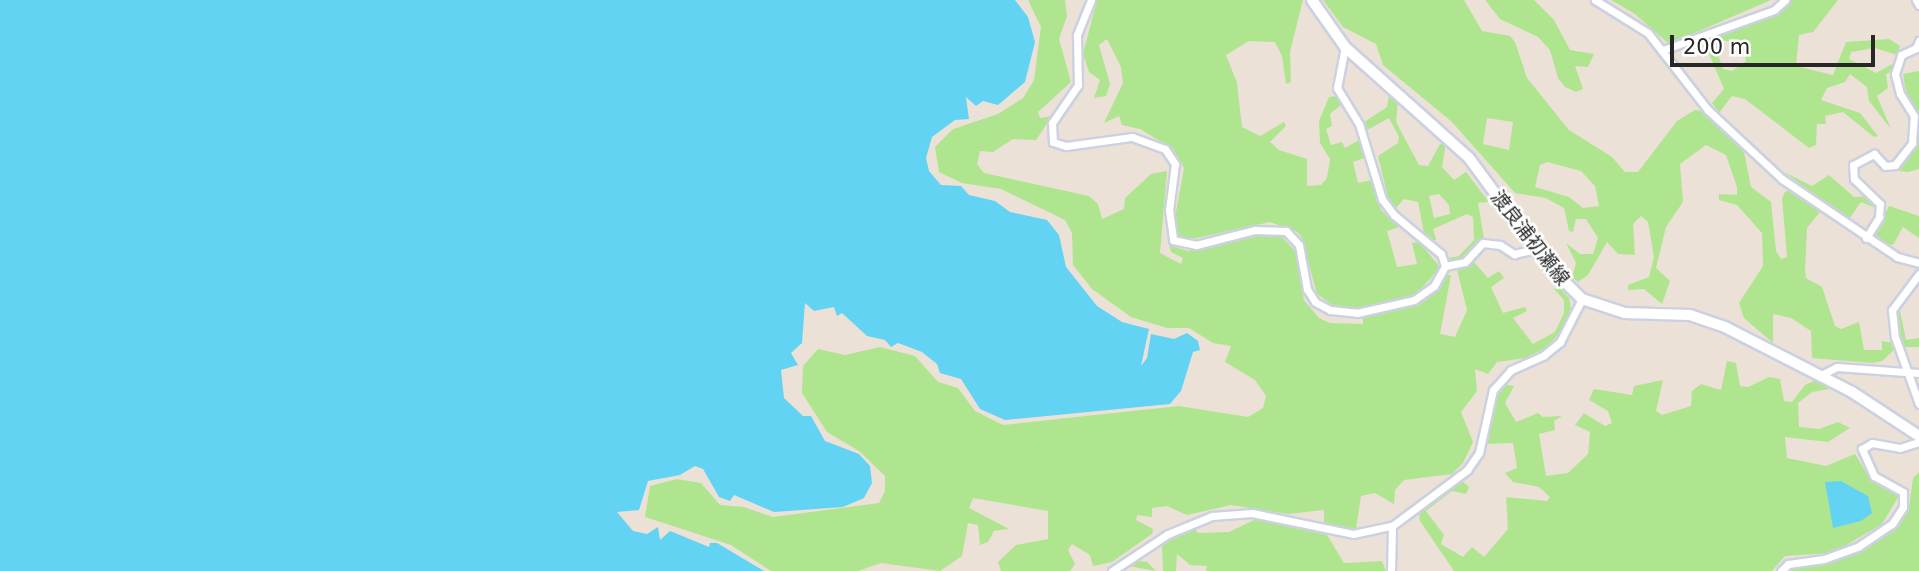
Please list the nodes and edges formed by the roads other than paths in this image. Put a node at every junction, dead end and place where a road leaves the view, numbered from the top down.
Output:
1 (1091, 0) edge
2 (1312, 0) edge
3 (1595, 0) edge
4 (1785, 0) edge
5 (1916, 0) edge
6 (1919, 5) edge
7 (1919, 41) edge
8 (1345, 47) junction
9 (1663, 50) junction
10 (1866, 238) junction
11 (1535, 249) junction
12 (1919, 264) edge
13 (1445, 266) junction
14 (1919, 274) edge
15 (1582, 299) junction
16 (1906, 371) junction
17 (1919, 373) edge
18 (1821, 375) junction
19 (1919, 404) edge
20 (1919, 436) edge
21 (1919, 442) edge
22 (1392, 526) junction
23 (1112, 571) edge
24 (1391, 571) edge
25 (1781, 571) edge

1 - 13 street
2 - 8 main road, 渡良浦初瀬線
3 - 9 street
4 - 9 street
5 - 6 street
7 - 10 street
8 - 11 main road, 渡良浦初瀬線
8 - 13 street
9 - 10 street
10 - 12 street
11 - 13 street
11 - 15 main road, 渡良浦初瀬線
14 - 16 street
15 - 18 main road, 渡良浦初瀬線
15 - 22 street
16 - 17 street
16 - 18 street
16 - 19 street
18 - 20 main road, 渡良浦初瀬線
21 - 25 street
22 - 23 street
22 - 24 street

